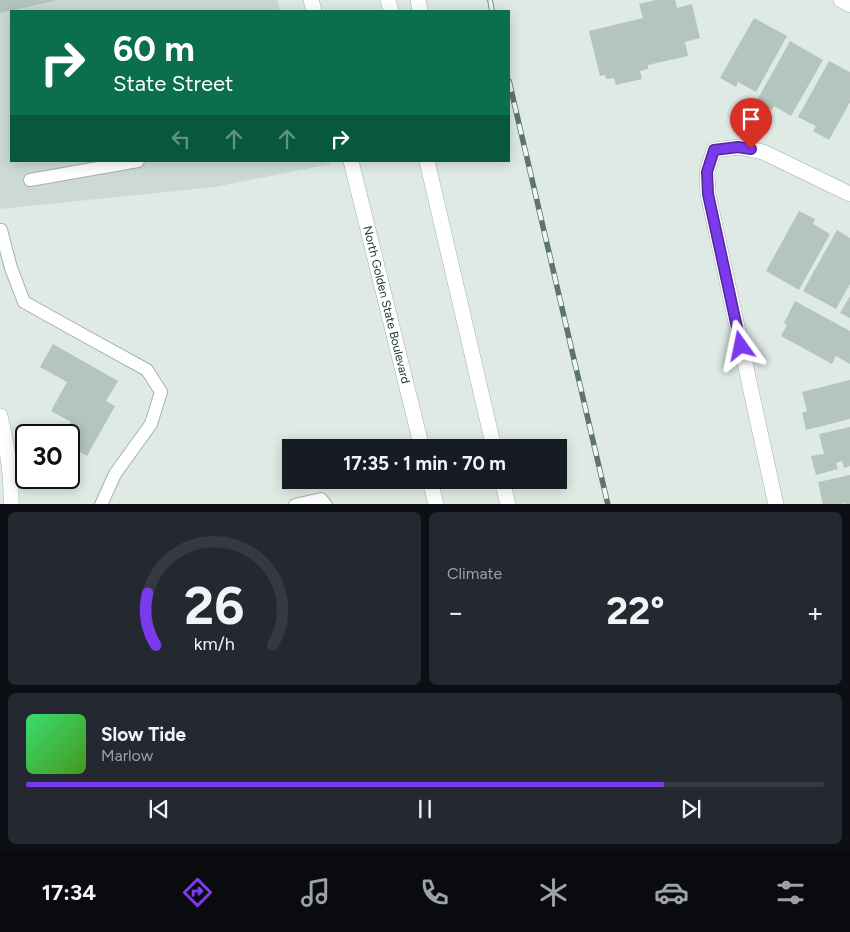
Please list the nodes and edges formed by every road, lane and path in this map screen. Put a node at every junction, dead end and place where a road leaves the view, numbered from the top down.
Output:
1 (841, 0) edge
2 (850, 5) edge
3 (132, 162) edge
4 (351, 162) edge
5 (426, 162) edge
6 (432, 162) edge
7 (30, 180) dead end
8 (432, 187) junction
9 (848, 188) edge
10 (1, 230) edge
11 (0, 416) edge
12 (420, 439) edge
13 (492, 439) edge
14 (432, 489) edge
15 (504, 489) edge
16 (10, 504) edge
17 (101, 504) edge
18 (295, 504) edge
19 (326, 504) edge
20 (436, 504) edge
21 (508, 504) edge
22 (776, 504) edge

1 - 2 main road
3 - 7 lane
4 - 12 main road, North Golden State Boulevard
5 - 8 main road
6 - 8 main road
8 - 13 main road
9 - 22 main road
10 - 17 lane
11 - 16 main road
14 - 20 main road
15 - 21 main road
18 - 19 lane

